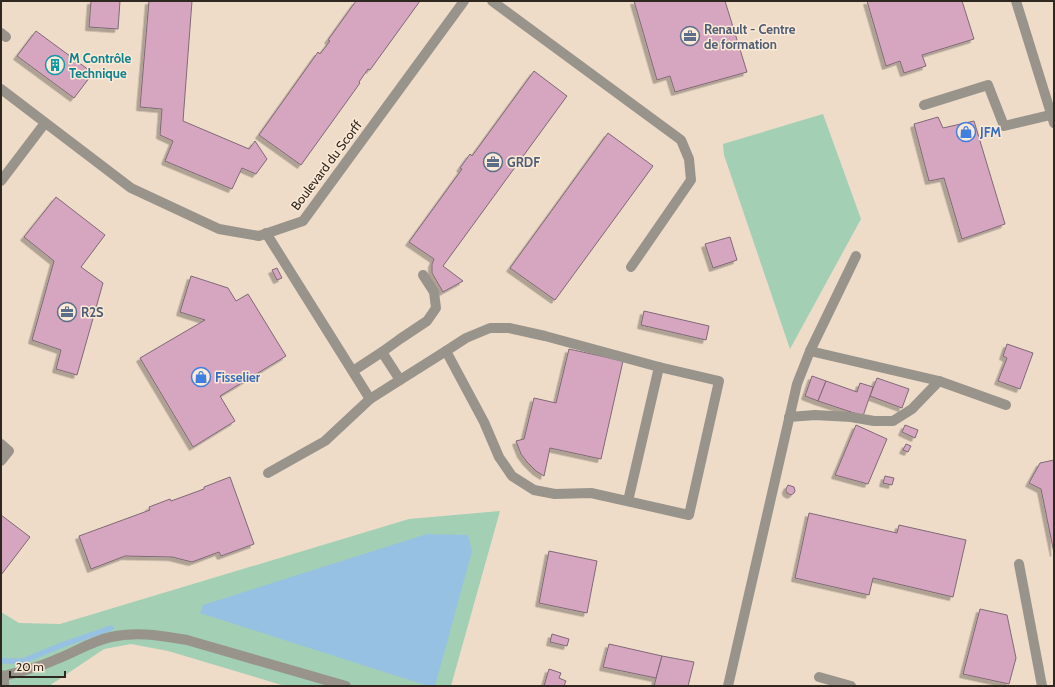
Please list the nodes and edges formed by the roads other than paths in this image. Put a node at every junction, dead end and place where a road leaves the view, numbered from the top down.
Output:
1 (464, 1) edge
2 (492, 1) edge
3 (1016, 1) edge
4 (1, 89) edge
5 (924, 105) dead end
6 (1053, 117) edge
7 (45, 123) junction
8 (1, 181) edge
9 (266, 233) junction
10 (856, 256) dead end
11 (631, 267) dead end
12 (423, 274) dead end
13 (446, 351) junction
14 (810, 351) junction
15 (382, 352) junction
16 (659, 367) junction
17 (353, 371) junction
18 (400, 380) junction
19 (939, 381) junction
20 (370, 399) junction
21 (1006, 405) dead end
22 (789, 417) junction
23 (1, 444) edge
24 (1, 461) edge
25 (268, 473) dead end
26 (628, 501) junction
27 (1019, 564) dead end
28 (819, 677) dead end
29 (3, 679) edge
30 (346, 686) edge
31 (728, 686) edge
32 (851, 686) edge
33 (1042, 686) edge

1 - 9 street, Boulevard du Scorff
2 - 11 street
3 - 6 street
4 - 7 street, Boulevard du Scorff
5 - 6 street
7 - 8 street
7 - 9 street, Boulevard du Scorff
9 - 17 street
10 - 14 street
12 - 15 street
13 - 16 street
13 - 18 street
13 - 26 street
14 - 19 street
14 - 22 street
15 - 17 street
15 - 18 street
16 - 26 street
16 - 26 street
17 - 20 street
18 - 20 street
19 - 21 street
19 - 22 street
20 - 25 street
22 - 31 street
23 - 24 street
27 - 33 street
28 - 32 street
29 - 30 street

